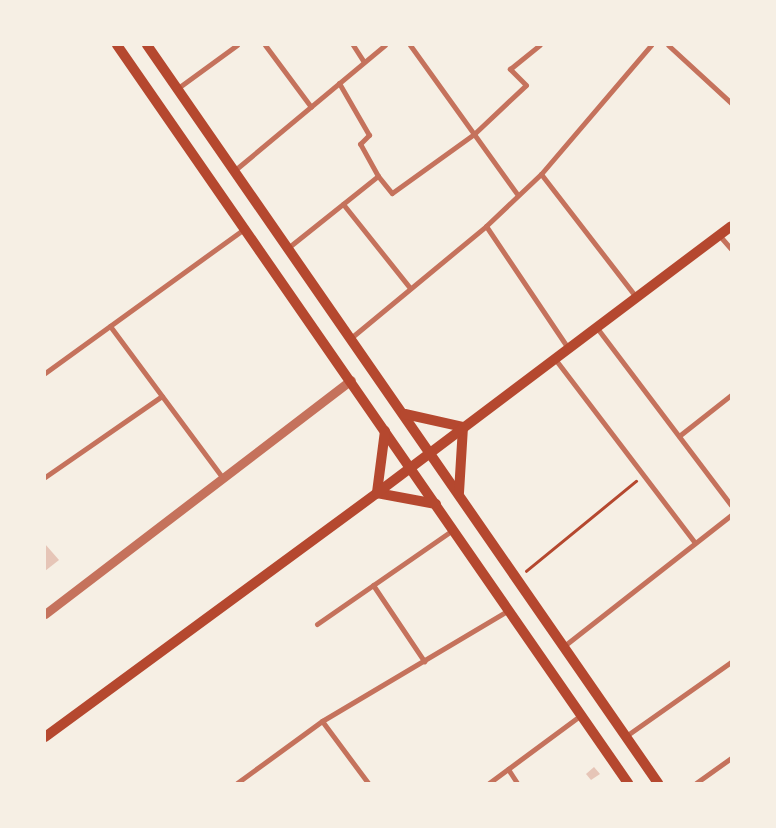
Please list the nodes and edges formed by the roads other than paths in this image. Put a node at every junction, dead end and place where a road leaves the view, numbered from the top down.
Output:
1 (117, 45) edge
2 (147, 45) edge
3 (238, 45) edge
4 (265, 45) edge
5 (353, 45) edge
6 (385, 45) edge
7 (410, 45) edge
8 (540, 45) edge
9 (650, 45) edge
10 (668, 45) edge
11 (364, 62) junction
12 (339, 83) junction
13 (178, 88) junction
14 (731, 103) edge
15 (311, 107) junction
16 (474, 134) junction
17 (235, 170) junction
18 (541, 174) junction
19 (378, 176) junction
20 (517, 194) junction
21 (343, 204) junction
22 (486, 226) junction
23 (731, 226) edge
24 (245, 228) junction
25 (720, 235) junction
26 (289, 247) junction
27 (731, 249) edge
28 (410, 288) junction
29 (636, 298) junction
30 (110, 326) junction
31 (597, 327) junction
32 (352, 337) junction
33 (568, 348) junction
34 (555, 358) junction
35 (45, 373) edge
36 (351, 380) junction
37 (731, 395) edge
38 (162, 396) junction
39 (405, 414) junction
40 (463, 427) junction
41 (385, 431) junction
42 (679, 436) junction
43 (430, 452) junction
44 (410, 466) junction
45 (45, 477) edge
46 (222, 477) junction
47 (377, 493) junction
48 (459, 493) junction
49 (436, 504) junction
50 (731, 505) edge
51 (731, 514) edge
52 (454, 530) junction
53 (695, 543) junction
54 (373, 585) junction
55 (509, 610) junction
56 (45, 614) edge
57 (318, 624) dead end
58 (564, 646) junction
59 (424, 661) junction
60 (731, 662) edge
61 (582, 715) junction
62 (322, 721) junction
63 (626, 736) junction
64 (45, 737) edge
65 (731, 758) edge
66 (508, 769) junction
67 (237, 783) edge
68 (368, 783) edge
69 (489, 783) edge
70 (517, 783) edge
71 (628, 783) edge
72 (658, 783) edge
73 (696, 783) edge

1 - 24 main road
2 - 13 main road
3 - 13 street
4 - 15 street
5 - 11 street
6 - 11 street
7 - 16 street
8 - 16 street
9 - 18 street
10 - 14 street
11 - 12 street
12 - 15 street
12 - 19 street
13 - 17 main road
15 - 17 street
16 - 19 street
16 - 20 street
17 - 26 main road
18 - 20 street
18 - 29 street
19 - 21 street
20 - 22 street
21 - 26 street
21 - 28 street
22 - 28 street
22 - 33 street
23 - 25 main road
24 - 30 street
24 - 36 main road
25 - 27 street
25 - 29 main road
26 - 32 main road
28 - 32 street
29 - 31 main road
30 - 35 street
30 - 38 street
31 - 33 main road
31 - 42 street
32 - 39 main road
33 - 34 main road
34 - 40 main road
34 - 53 street
36 - 41 main road
36 - 46 street
37 - 42 street
38 - 45 street
38 - 46 street
39 - 40 main road
39 - 43 main road
40 - 43 main road
40 - 48 main road
41 - 44 main road
41 - 47 main road
42 - 50 street
43 - 44 main road
43 - 48 main road
44 - 47 main road
44 - 49 main road
46 - 56 street
47 - 49 main road
47 - 64 main road
48 - 58 main road
49 - 52 main road
51 - 53 street
52 - 54 street
52 - 55 main road
53 - 58 street
54 - 57 street
54 - 59 street
55 - 59 street
55 - 61 main road
58 - 63 main road
59 - 62 street
60 - 63 street
61 - 66 street
61 - 71 main road
62 - 67 street
62 - 68 street
63 - 72 main road
65 - 73 street
66 - 69 street
66 - 70 street

